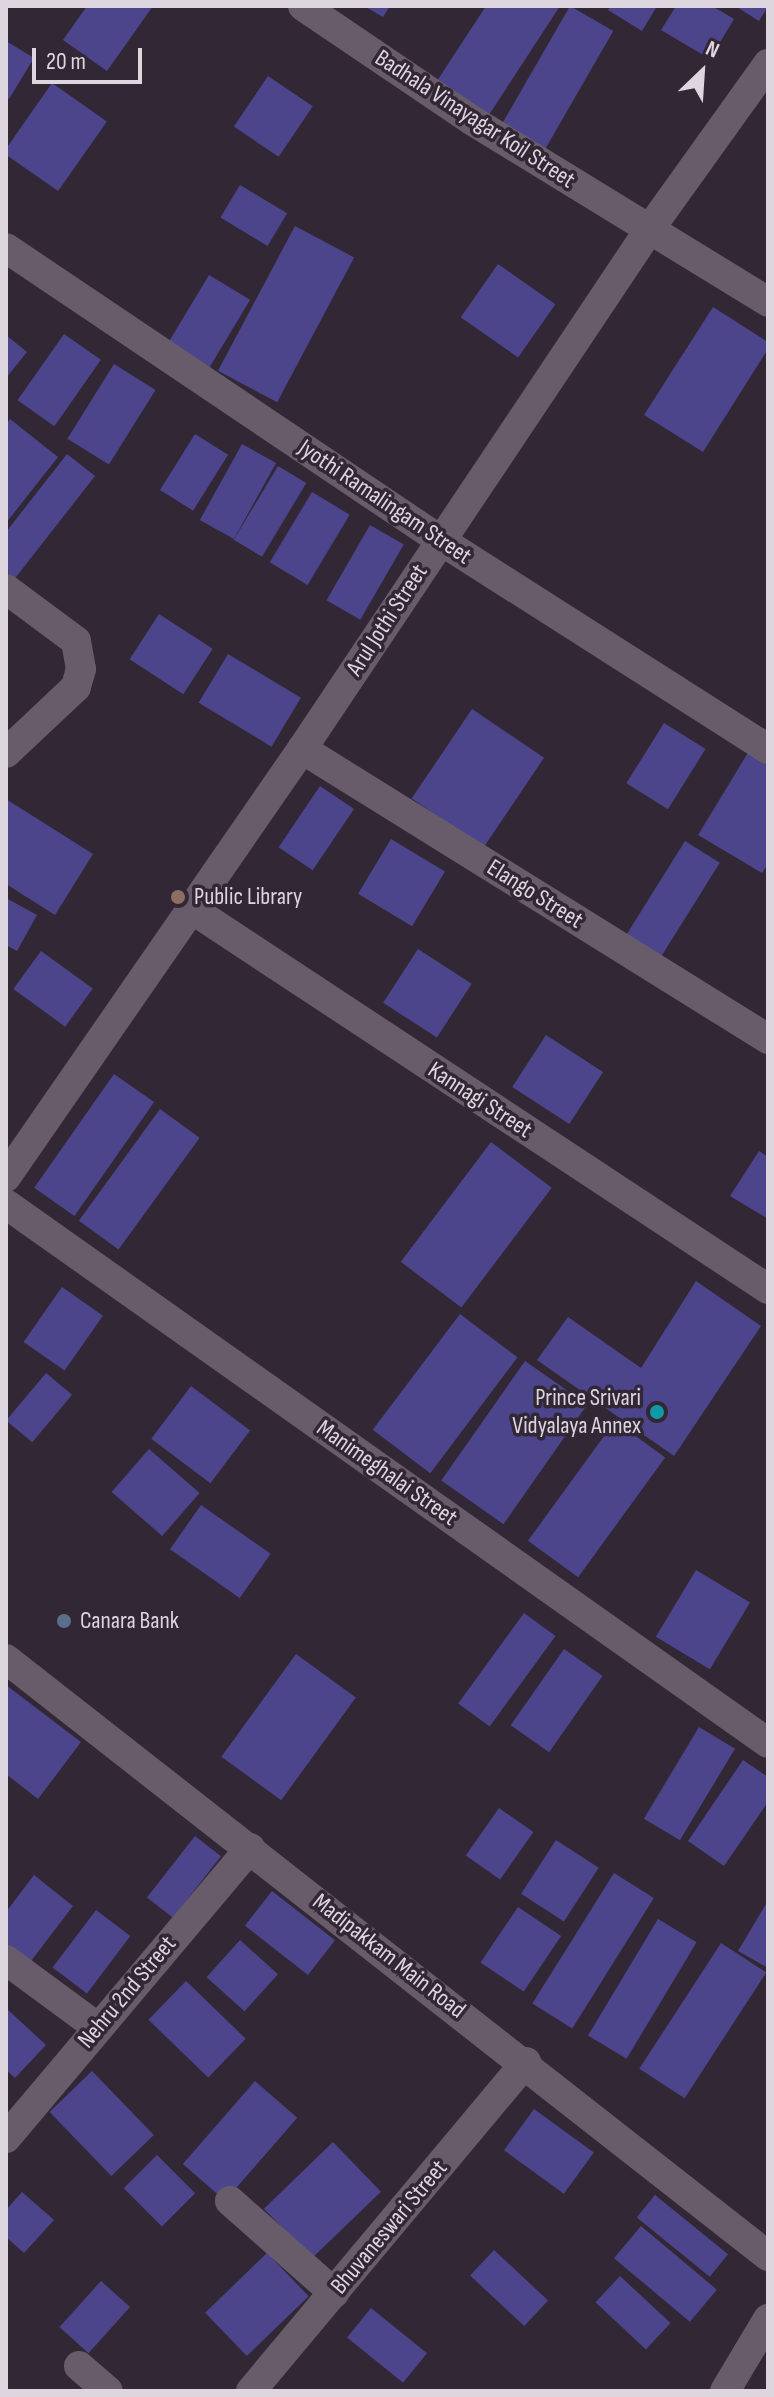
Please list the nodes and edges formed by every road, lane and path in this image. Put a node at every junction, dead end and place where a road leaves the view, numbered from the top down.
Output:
1 (303, 6) edge
2 (768, 64) edge
3 (649, 230) junction
4 (6, 248) edge
5 (768, 302) edge
6 (440, 540) junction
7 (6, 589) edge
8 (302, 749) junction
9 (768, 749) edge
10 (6, 753) edge
11 (193, 910) junction
12 (768, 1039) edge
13 (6, 1177) edge
14 (6, 1204) edge
15 (768, 1289) edge
16 (6, 1659) edge
17 (768, 1743) edge
18 (250, 1848) junction
19 (6, 1960) edge
20 (97, 2027) junction
21 (526, 2062) junction
22 (6, 2138) edge
23 (230, 2201) dead end
24 (768, 2256) edge
25 (334, 2293) junction
26 (768, 2319) edge
27 (79, 2366) dead end
28 (732, 2388) edge
29 (108, 2391) edge
30 (251, 2391) edge

1 - 3 street, Badhala Vinayagar Koil Street
2 - 3 street, Arul Jothi Street
3 - 5 street, Badhala Vinayagar Koil Street
3 - 6 street, Arul Jothi Street
4 - 6 street, Jyothi Ramalingam Street
6 - 8 street, Arul Jothi Street
6 - 9 street, Jyothi Ramalingam Street
7 - 10 street
8 - 11 street, Arul Jothi Street
8 - 12 street, Elango Street
11 - 13 street, Arul Jothi Street
11 - 15 street, Kannagi Street
14 - 17 street, Manimeghalai Street
16 - 18 street, Madipakkam Main Road
18 - 20 street, Nehru 2nd Street
18 - 21 street, Madipakkam Main Road
19 - 20 street
20 - 22 street, Nehru 2nd Street
21 - 24 street, Madipakkam Main Road
21 - 25 street, Bhuvaneswari Street
23 - 25 street
25 - 30 street, Bhuvaneswari Street
26 - 28 street
27 - 29 street

